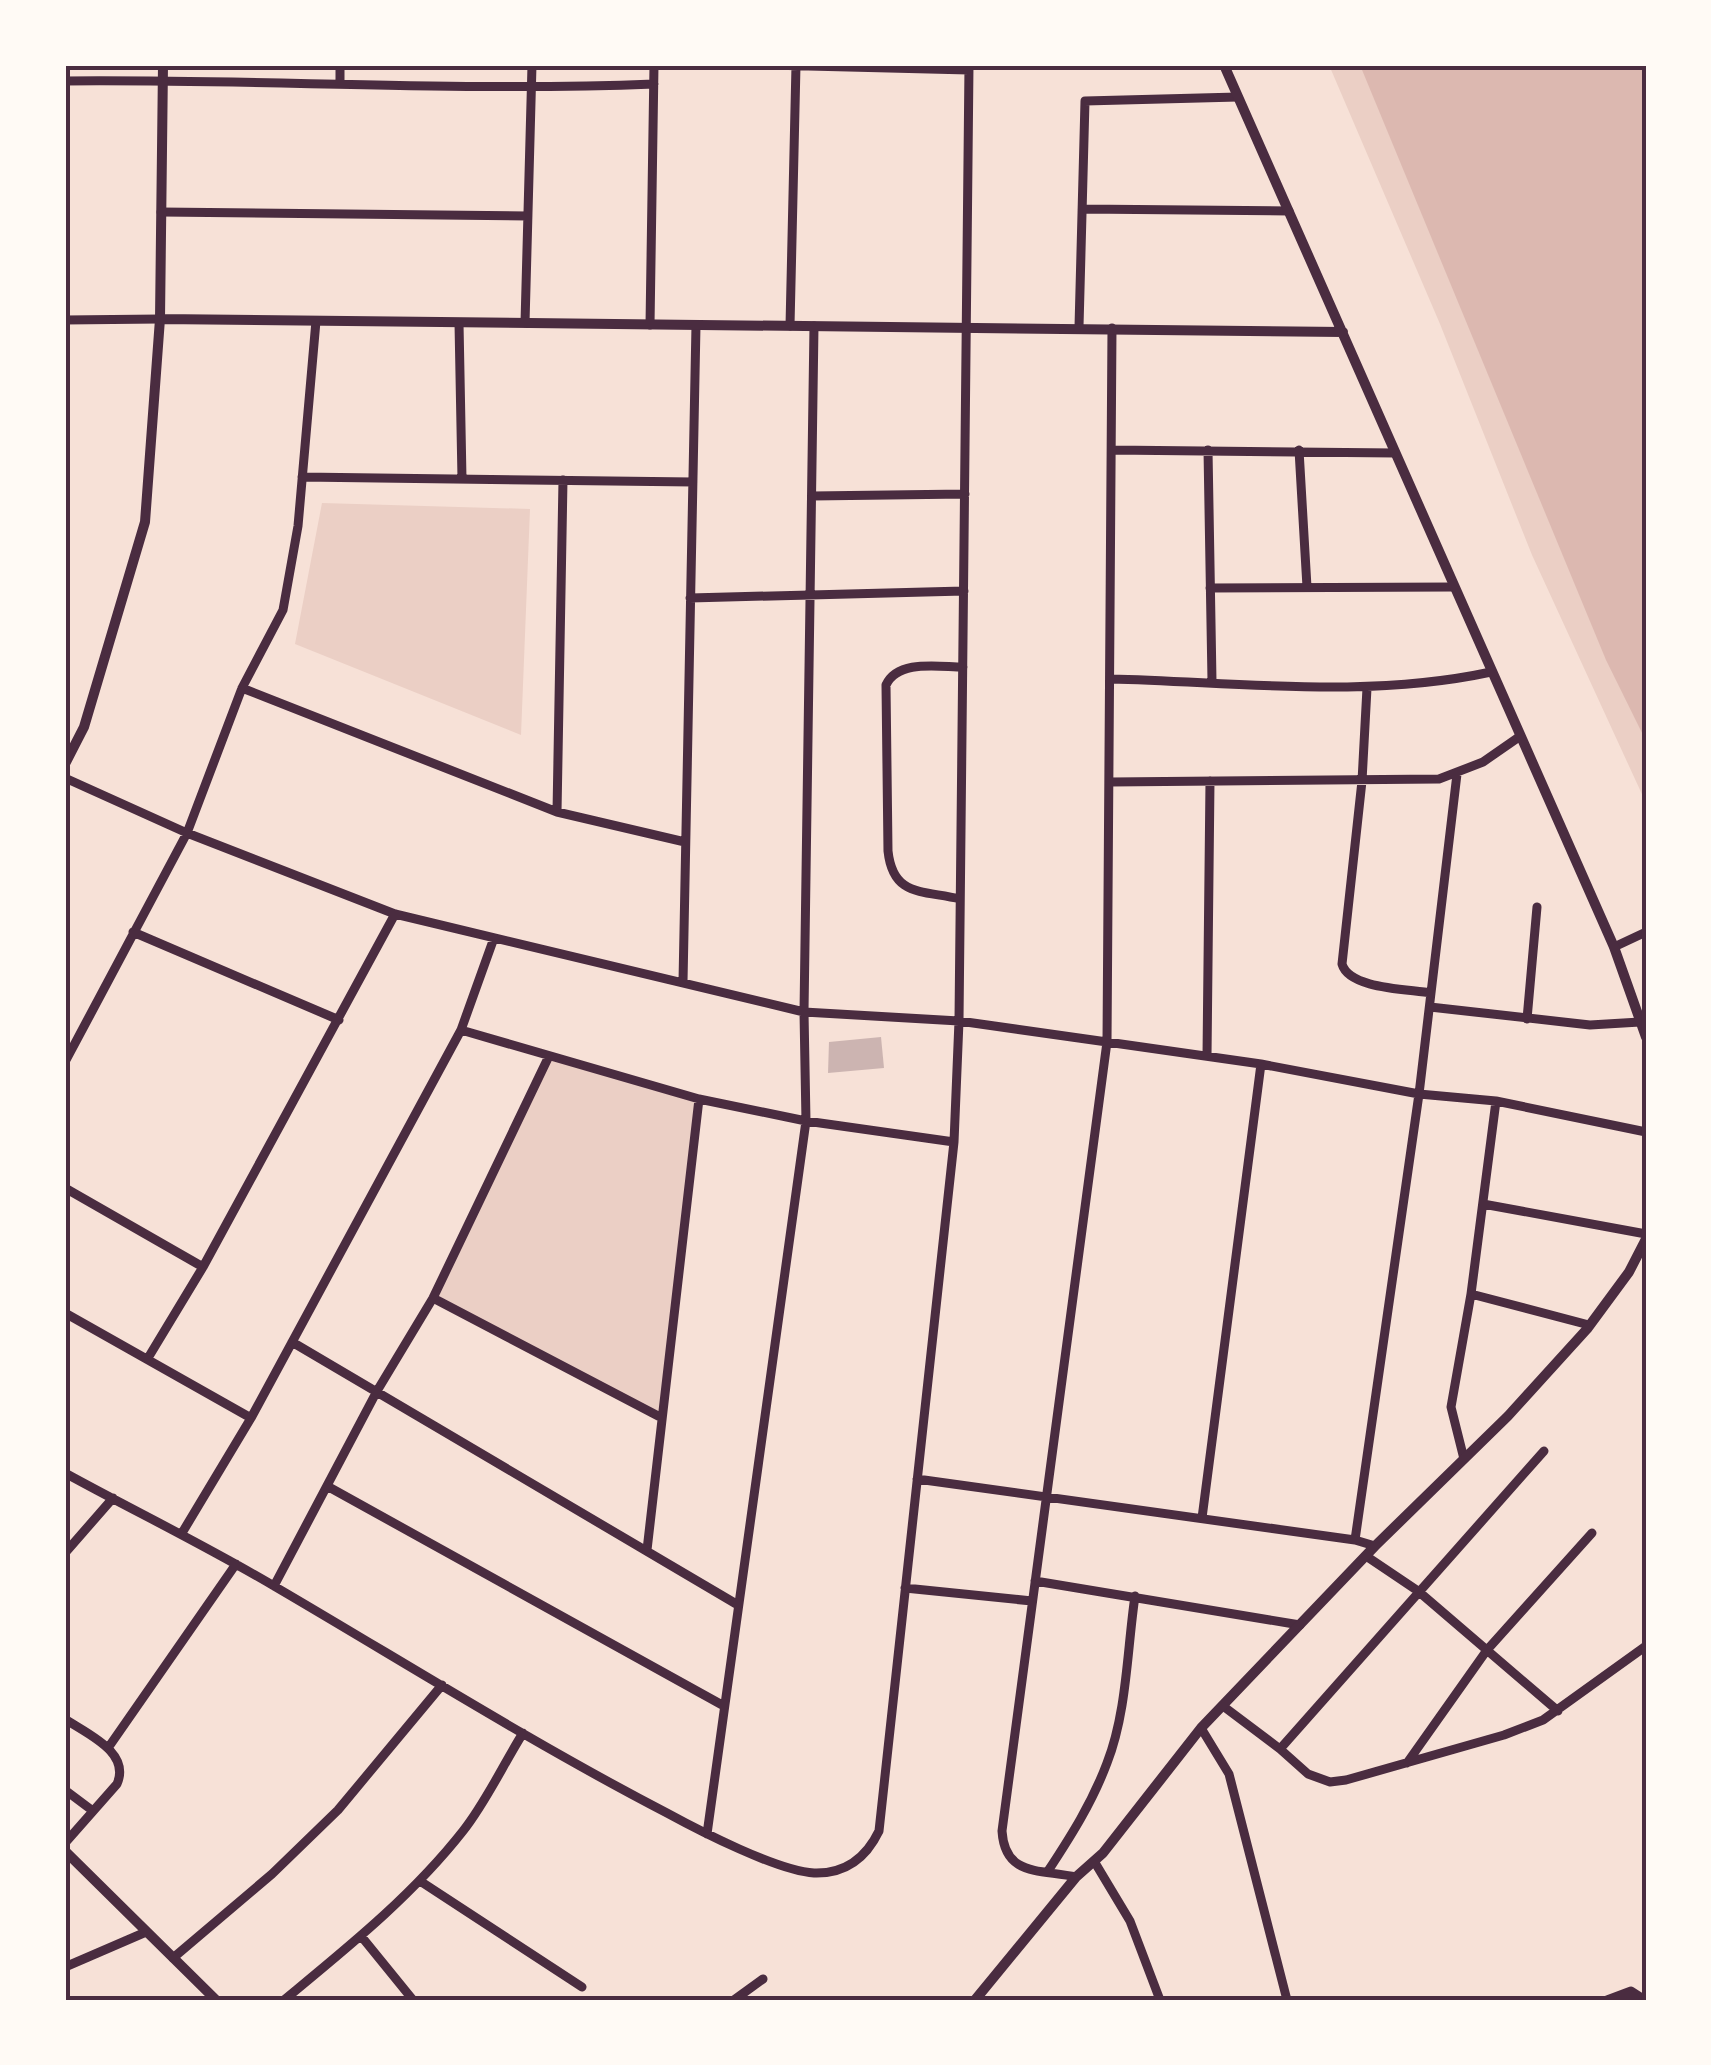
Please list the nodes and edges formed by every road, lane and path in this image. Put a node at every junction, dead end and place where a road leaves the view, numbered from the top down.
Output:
1 (163, 65) edge
2 (340, 65) edge
3 (532, 65) edge
4 (654, 65) edge
5 (768, 65) edge
6 (796, 65) edge
7 (1224, 65) edge
8 (969, 68) edge
9 (163, 80) junction
10 (65, 81) edge
11 (340, 84) junction
12 (654, 84) junction
13 (532, 88) junction
14 (1238, 97) junction
15 (1082, 209) junction
16 (1289, 211) junction
17 (161, 212) junction
18 (528, 216) junction
19 (160, 319) junction
20 (65, 320) edge
21 (316, 321) junction
22 (460, 322) junction
23 (525, 323) junction
24 (650, 324) junction
25 (696, 325) junction
26 (790, 326) junction
27 (814, 326) junction
28 (967, 327) junction
29 (1080, 328) junction
30 (1112, 328) junction
31 (1343, 332) junction
32 (1112, 450) junction
33 (1208, 450) junction
34 (1299, 450) junction
35 (1396, 452) junction
36 (302, 477) junction
37 (462, 479) junction
38 (562, 480) junction
39 (693, 482) junction
40 (965, 494) junction
41 (812, 496) junction
42 (1307, 587) junction
43 (1454, 587) junction
44 (1210, 588) junction
45 (964, 591) junction
46 (810, 597) junction
47 (690, 598) junction
48 (963, 667) junction
49 (1490, 672) junction
50 (1111, 680) junction
51 (1212, 682) junction
52 (242, 688) junction
53 (1367, 688) junction
54 (1519, 737) junction
55 (65, 764) edge
56 (1458, 774) junction
57 (65, 778) edge
58 (1362, 780) junction
59 (1110, 782) junction
60 (1210, 782) junction
61 (556, 812) junction
62 (186, 833) junction
63 (685, 842) junction
64 (960, 899) junction
65 (1537, 908) dead end
66 (395, 914) junction
67 (134, 932) junction
68 (1646, 932) edge
69 (494, 938) junction
70 (1614, 947) junction
71 (682, 982) junction
72 (1432, 993) junction
73 (1430, 1007) junction
74 (804, 1012) junction
75 (1527, 1019) junction
76 (339, 1020) junction
77 (958, 1021) junction
78 (1640, 1022) junction
79 (461, 1030) junction
80 (1646, 1036) edge
81 (1106, 1042) junction
82 (549, 1056) junction
83 (1206, 1056) junction
84 (65, 1062) edge
85 (1261, 1064) junction
86 (1420, 1094) junction
87 (699, 1099) junction
88 (1496, 1101) junction
89 (806, 1120) junction
90 (1646, 1132) edge
91 (954, 1142) junction
92 (65, 1188) edge
93 (1483, 1204) junction
94 (1646, 1237) edge
95 (203, 1267) junction
96 (1471, 1294) junction
97 (433, 1298) junction
98 (65, 1313) edge
99 (1590, 1325) junction
100 (292, 1342) junction
101 (148, 1358) junction
102 (376, 1391) junction
103 (252, 1418) junction
104 (662, 1418) junction
105 (1544, 1451) dead end
106 (1464, 1458) junction
107 (65, 1473) edge
108 (917, 1479) junction
109 (327, 1486) junction
110 (1046, 1497) junction
111 (113, 1498) junction
112 (1202, 1518) junction
113 (182, 1532) junction
114 (1592, 1533) dead end
115 (1354, 1540) junction
116 (1375, 1546) junction
117 (647, 1550) junction
118 (65, 1553) edge
119 (1366, 1556) junction
120 (236, 1564) junction
121 (1035, 1581) junction
122 (274, 1586) junction
123 (905, 1588) junction
124 (1418, 1591) junction
125 (1134, 1596) junction
126 (1032, 1601) junction
127 (738, 1605) junction
128 (1300, 1625) junction
129 (1646, 1646) edge
130 (1487, 1650) junction
131 (442, 1685) junction
132 (724, 1706) junction
133 (1222, 1706) junction
134 (1558, 1712) junction
135 (65, 1719) edge
136 (1201, 1728) junction
137 (523, 1732) junction
138 (108, 1748) junction
139 (1280, 1749) junction
140 (1408, 1763) junction
141 (65, 1790) edge
142 (93, 1812) junction
143 (707, 1834) junction
144 (65, 1843) edge
145 (65, 1851) edge
146 (1094, 1861) junction
147 (1048, 1871) junction
148 (1076, 1877) junction
149 (420, 1881) junction
150 (146, 1932) junction
151 (361, 1936) junction
152 (172, 1958) junction
153 (65, 1967) edge
154 (764, 1980) dead end
155 (582, 1987) dead end
156 (216, 2000) edge
157 (284, 2000) edge
158 (413, 2000) edge
159 (734, 2000) edge
160 (975, 2000) edge
161 (1160, 2000) edge
162 (1287, 2000) edge
163 (1607, 2000) edge
164 (1645, 2000) edge

1 - 9 street
2 - 11 street
3 - 13 street
4 - 12 street
5 - 6 street
6 - 8 street
6 - 26 street
7 - 14 street
8 - 28 street
9 - 10 street
9 - 11 street
9 - 17 street
11 - 13 street
12 - 13 street
12 - 24 street
13 - 18 street
14 - 15 street
14 - 16 street
15 - 16 street
15 - 29 street
16 - 31 street
17 - 18 street
17 - 19 street
18 - 23 street
19 - 20 street
19 - 21 street
19 - 55 street
21 - 22 street
21 - 36 street
22 - 23 street
22 - 37 street
23 - 24 street
24 - 25 street
25 - 26 street
25 - 39 street
26 - 27 street
27 - 28 street
27 - 41 street
28 - 29 street
28 - 40 street
29 - 30 street
30 - 31 street
30 - 32 street
31 - 35 street
32 - 33 street
32 - 50 street
33 - 34 street
33 - 44 street
34 - 35 street
34 - 42 street
35 - 43 street
36 - 37 street
36 - 52 street
37 - 38 street
38 - 39 street
38 - 61 street
39 - 47 street
40 - 41 street
40 - 45 street
41 - 46 street
42 - 43 street
42 - 44 street
43 - 49 street
44 - 51 street
45 - 46 street
45 - 48 street
46 - 47 street
46 - 74 street
47 - 63 street
48 - 64 street
48 - 64 street
49 - 53 street
49 - 54 street
50 - 51 street
50 - 59 street
51 - 53 street
52 - 61 street
52 - 62 street
53 - 58 street
54 - 56 street
54 - 70 street
56 - 58 street
56 - 72 street
57 - 62 street
58 - 60 street
58 - 72 street
59 - 60 street
59 - 81 street
60 - 83 street
61 - 63 street
62 - 66 street
62 - 67 street
63 - 71 street
64 - 77 street
65 - 75 street
66 - 69 street
66 - 76 street
67 - 76 street
67 - 84 street
68 - 70 street
69 - 71 street
69 - 79 street
70 - 78 street
71 - 74 street
72 - 73 street
73 - 75 street
73 - 86 street
74 - 77 street
74 - 89 street
75 - 78 street
76 - 95 street
77 - 81 street
77 - 91 street
78 - 80 street
79 - 82 street
79 - 100 street
81 - 83 street
81 - 110 street
82 - 87 street
82 - 97 street
83 - 85 street
85 - 86 street
85 - 112 street
86 - 88 street
86 - 115 street
87 - 89 street
87 - 104 street
88 - 90 street
88 - 93 street
89 - 91 street
89 - 127 street
91 - 108 street
92 - 95 street
93 - 94 street
93 - 96 street
94 - 99 street
95 - 101 street
96 - 99 street
96 - 106 street
97 - 102 street
97 - 104 street
98 - 101 street
99 - 106 street
100 - 102 street
100 - 103 street
101 - 103 street
102 - 109 street
102 - 117 street
103 - 113 street
104 - 117 street
105 - 124 street
106 - 116 street
107 - 111 street
108 - 110 street
108 - 123 street
109 - 122 street
109 - 132 street
110 - 112 street
110 - 121 street
111 - 113 street
111 - 118 street
112 - 115 street
113 - 120 street
114 - 130 street
115 - 116 street
116 - 119 street
117 - 127 street
119 - 124 street
119 - 128 street
120 - 122 street
120 - 138 street
121 - 125 street
121 - 126 street
122 - 131 street
123 - 126 street
123 - 143 street
124 - 130 street
124 - 139 street
125 - 128 street
125 - 147 street
126 - 147 street
127 - 132 street
128 - 133 street
129 - 134 street
130 - 134 street
130 - 140 street
131 - 137 street
131 - 152 street
132 - 143 street
133 - 136 street
133 - 139 street
134 - 140 street
135 - 138 street
136 - 146 street
136 - 162 street
137 - 143 street
137 - 149 street
138 - 142 street
139 - 140 street
141 - 142 street
142 - 144 street
145 - 150 street
146 - 148 street
146 - 161 street
147 - 148 street
148 - 160 street
149 - 151 street
149 - 155 street
150 - 152 street
150 - 153 street
151 - 157 street
151 - 158 street
152 - 156 street
154 - 159 street
163 - 164 street

